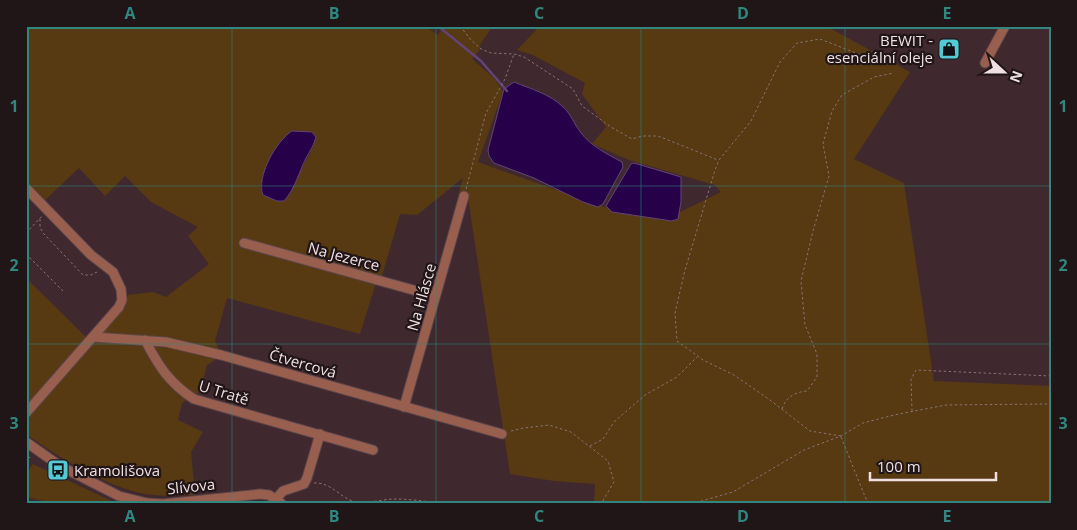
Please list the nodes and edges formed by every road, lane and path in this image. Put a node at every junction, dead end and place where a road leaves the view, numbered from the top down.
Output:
1 (460, 26) edge
2 (1004, 26) edge
3 (514, 54) junction
4 (985, 62) dead end
5 (892, 64) dead end
6 (894, 73) dead end
7 (719, 160) junction
8 (26, 188) edge
9 (464, 196) joint
10 (47, 210) junction
11 (40, 219) junction
12 (26, 233) edge
13 (244, 243) dead end
14 (26, 254) edge
15 (106, 267) junction
16 (63, 292) dead end
17 (435, 296) junction
18 (93, 337) junction
19 (145, 340) junction
20 (698, 356) junction
21 (1051, 376) edge
22 (404, 407) junction
23 (1051, 407) edge
24 (782, 409) junction
25 (912, 411) junction
26 (26, 413) edge
27 (320, 434) junction
28 (502, 434) joint
29 (841, 436) junction
30 (26, 442) edge
31 (589, 446) junction
32 (373, 450) dead end
33 (304, 484) junction
34 (279, 501) edge
35 (446, 504) edge
36 (479, 504) edge
37 (498, 504) edge
38 (601, 504) edge
39 (691, 504) edge
40 (871, 504) edge

1 - 3 path
2 - 4 street
3 - 7 path
3 - 9 path
5 - 7 path
6 - 24 path
7 - 20 path
8 - 10 street
9 - 17 street, Na Hlásce
10 - 11 path
10 - 15 street
11 - 12 path
11 - 15 path
13 - 17 street, Na Jezerce
14 - 16 path
15 - 18 street
17 - 22 street, Na Hlásce
18 - 19 street, Čtvercová
18 - 26 street
19 - 22 street, Čtvercová
19 - 27 street, U Tratě
20 - 24 path
20 - 31 path
21 - 25 path
22 - 28 street, Čtvercová
23 - 25 path
24 - 29 path
25 - 29 path
27 - 32 street, U Tratě
27 - 33 street
28 - 31 path
29 - 39 path
29 - 40 path
30 - 34 street, Slívova
31 - 38 path
33 - 34 street
33 - 35 path
36 - 37 path

